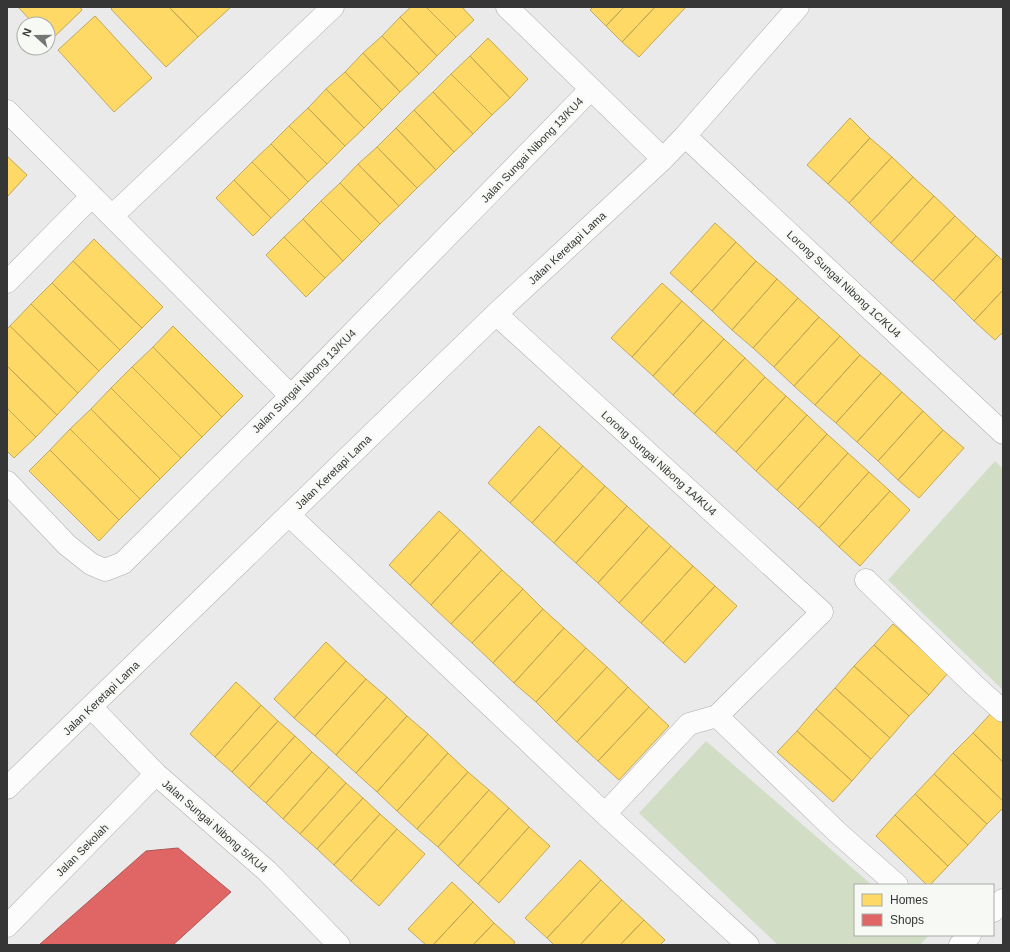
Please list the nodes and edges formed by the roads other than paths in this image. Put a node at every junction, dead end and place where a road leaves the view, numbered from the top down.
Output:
1 (333, 7) edge
2 (506, 7) edge
3 (798, 7) edge
4 (591, 89) junction
5 (7, 111) edge
6 (685, 136) junction
7 (663, 159) junction
8 (92, 196) junction
9 (112, 216) junction
10 (7, 282) edge
11 (496, 314) junction
12 (290, 396) junction
13 (1003, 433) edge
14 (7, 482) edge
15 (289, 515) junction
16 (866, 580) dead end
17 (91, 707) junction
18 (1003, 712) edge
19 (717, 716) junction
20 (156, 774) junction
21 (7, 788) edge
22 (605, 814) junction
23 (896, 884) edge
24 (1003, 900) edge
25 (994, 910) edge
26 (7, 926) edge
27 (339, 945) edge
28 (748, 945) edge

1 - 9 street
2 - 4 street
3 - 6 street, Jalan Keretapi Lama
4 - 7 street
4 - 12 street, Jalan Sungai Nibong 13/KU4
5 - 8 street
6 - 7 street, Jalan Keretapi Lama
6 - 13 street, Lorong Sungai Nibong 1C/KU4
7 - 11 street, Jalan Keretapi Lama
8 - 9 street
8 - 10 street
9 - 12 street
11 - 15 street, Jalan Keretapi Lama
11 - 19 street, Lorong Sungai Nibong 1A/KU4
12 - 14 street, Jalan Sungai Nibong 13/KU4
15 - 17 street, Jalan Keretapi Lama
15 - 22 street
16 - 18 street
17 - 20 street, Jalan Sungai Nibong 5/KU4
17 - 21 street, Jalan Keretapi Lama
19 - 22 street
19 - 23 street
20 - 26 street, Jalan Sekolah
20 - 27 street, Jalan Sungai Nibong 5/KU4
22 - 28 street
24 - 25 street

